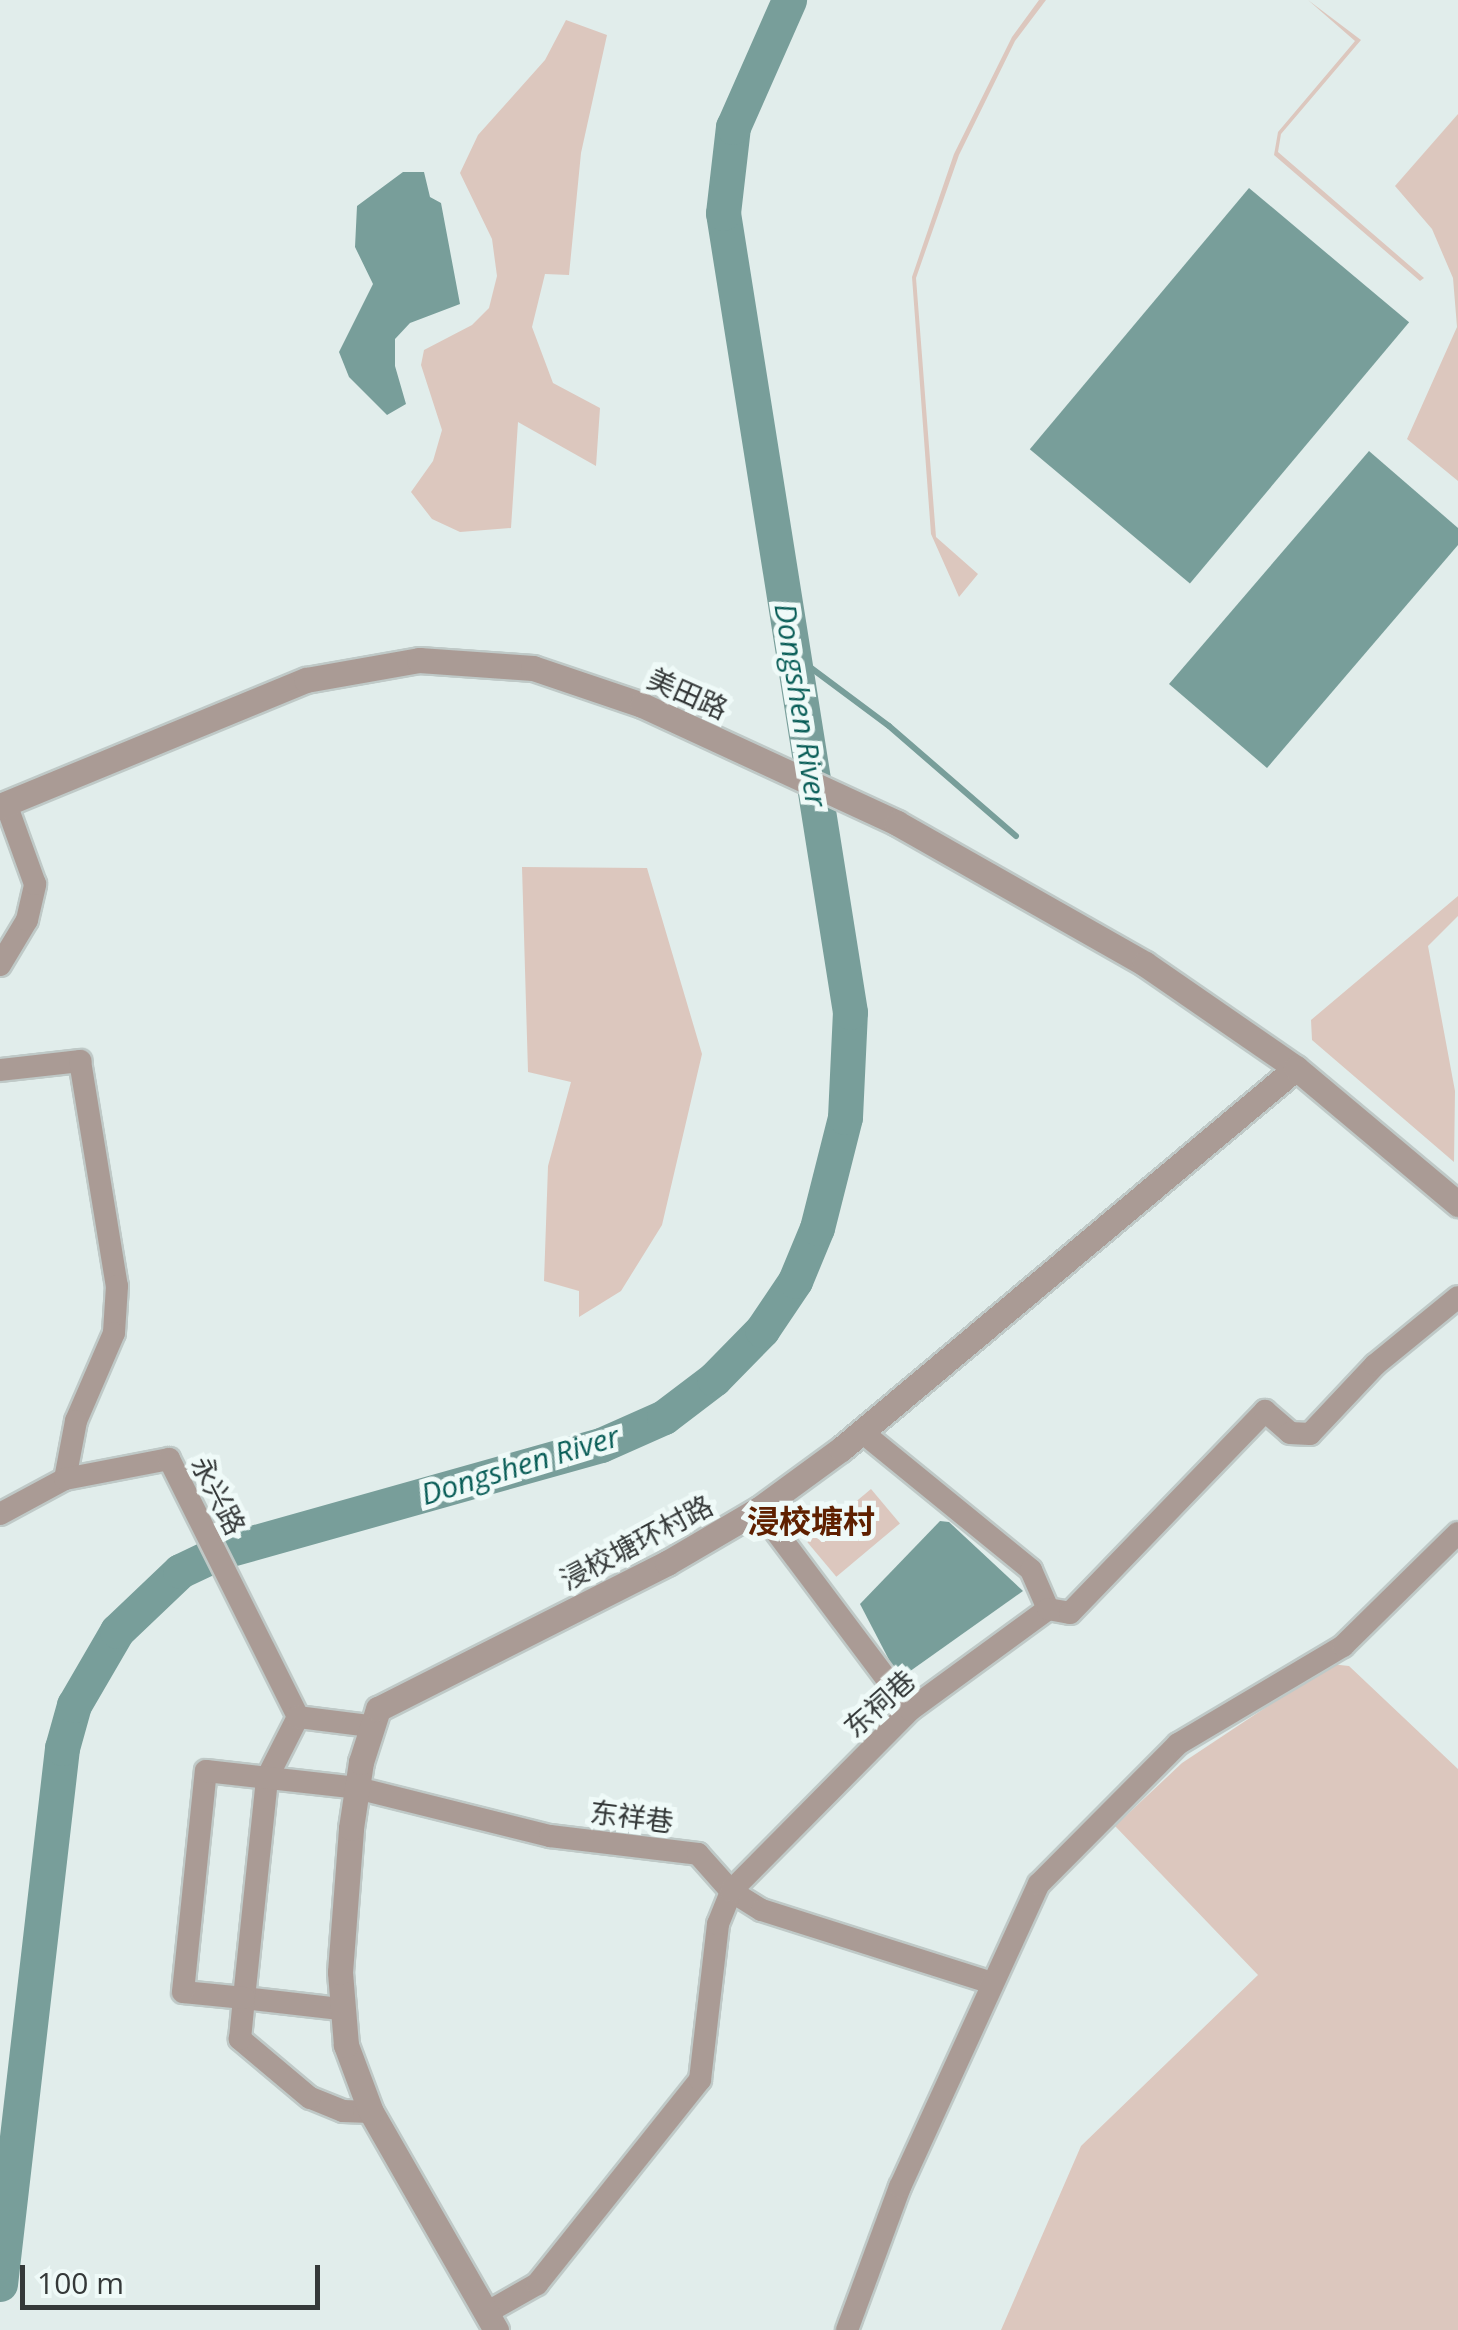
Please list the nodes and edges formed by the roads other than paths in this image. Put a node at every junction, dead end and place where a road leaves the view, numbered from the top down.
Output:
1 (3, 805) edge
2 (0, 965) edge
3 (1296, 1068) junction
4 (0, 1070) edge
5 (1458, 1204) edge
6 (1458, 1297) edge
7 (862, 1432) junction
8 (65, 1479) junction
9 (759, 1509) junction
10 (0, 1514) edge
11 (1458, 1533) edge
12 (1048, 1609) junction
13 (910, 1710) junction
14 (298, 1717) junction
15 (369, 1726) junction
16 (267, 1778) junction
17 (357, 1788) junction
18 (731, 1891) junction
19 (992, 1982) junction
20 (244, 1998) junction
21 (340, 2008) junction
22 (371, 2112) junction
23 (491, 2321) edge
24 (847, 2330) edge

1 - 2 street
1 - 3 street, 美田路
3 - 5 street
3 - 7 street, 浸校塘环村路
4 - 8 street
6 - 12 street, 东祠巷
7 - 9 street, 浸校塘环村路
7 - 12 street
8 - 10 street, 永兴路
8 - 14 street, 永兴路
9 - 13 street
9 - 15 street, 浸校塘环村路
11 - 19 street
12 - 13 street, 东祠巷
13 - 18 street, 东祠巷
14 - 15 street
14 - 16 street
15 - 17 street
16 - 17 street, 东祥巷
16 - 20 street
16 - 20 street, 东祥巷
17 - 18 street, 东祥巷
17 - 21 street
18 - 19 street, 东祥巷
18 - 23 street, 东祠巷
19 - 24 street
20 - 21 street
20 - 22 street
21 - 22 street
22 - 23 street

